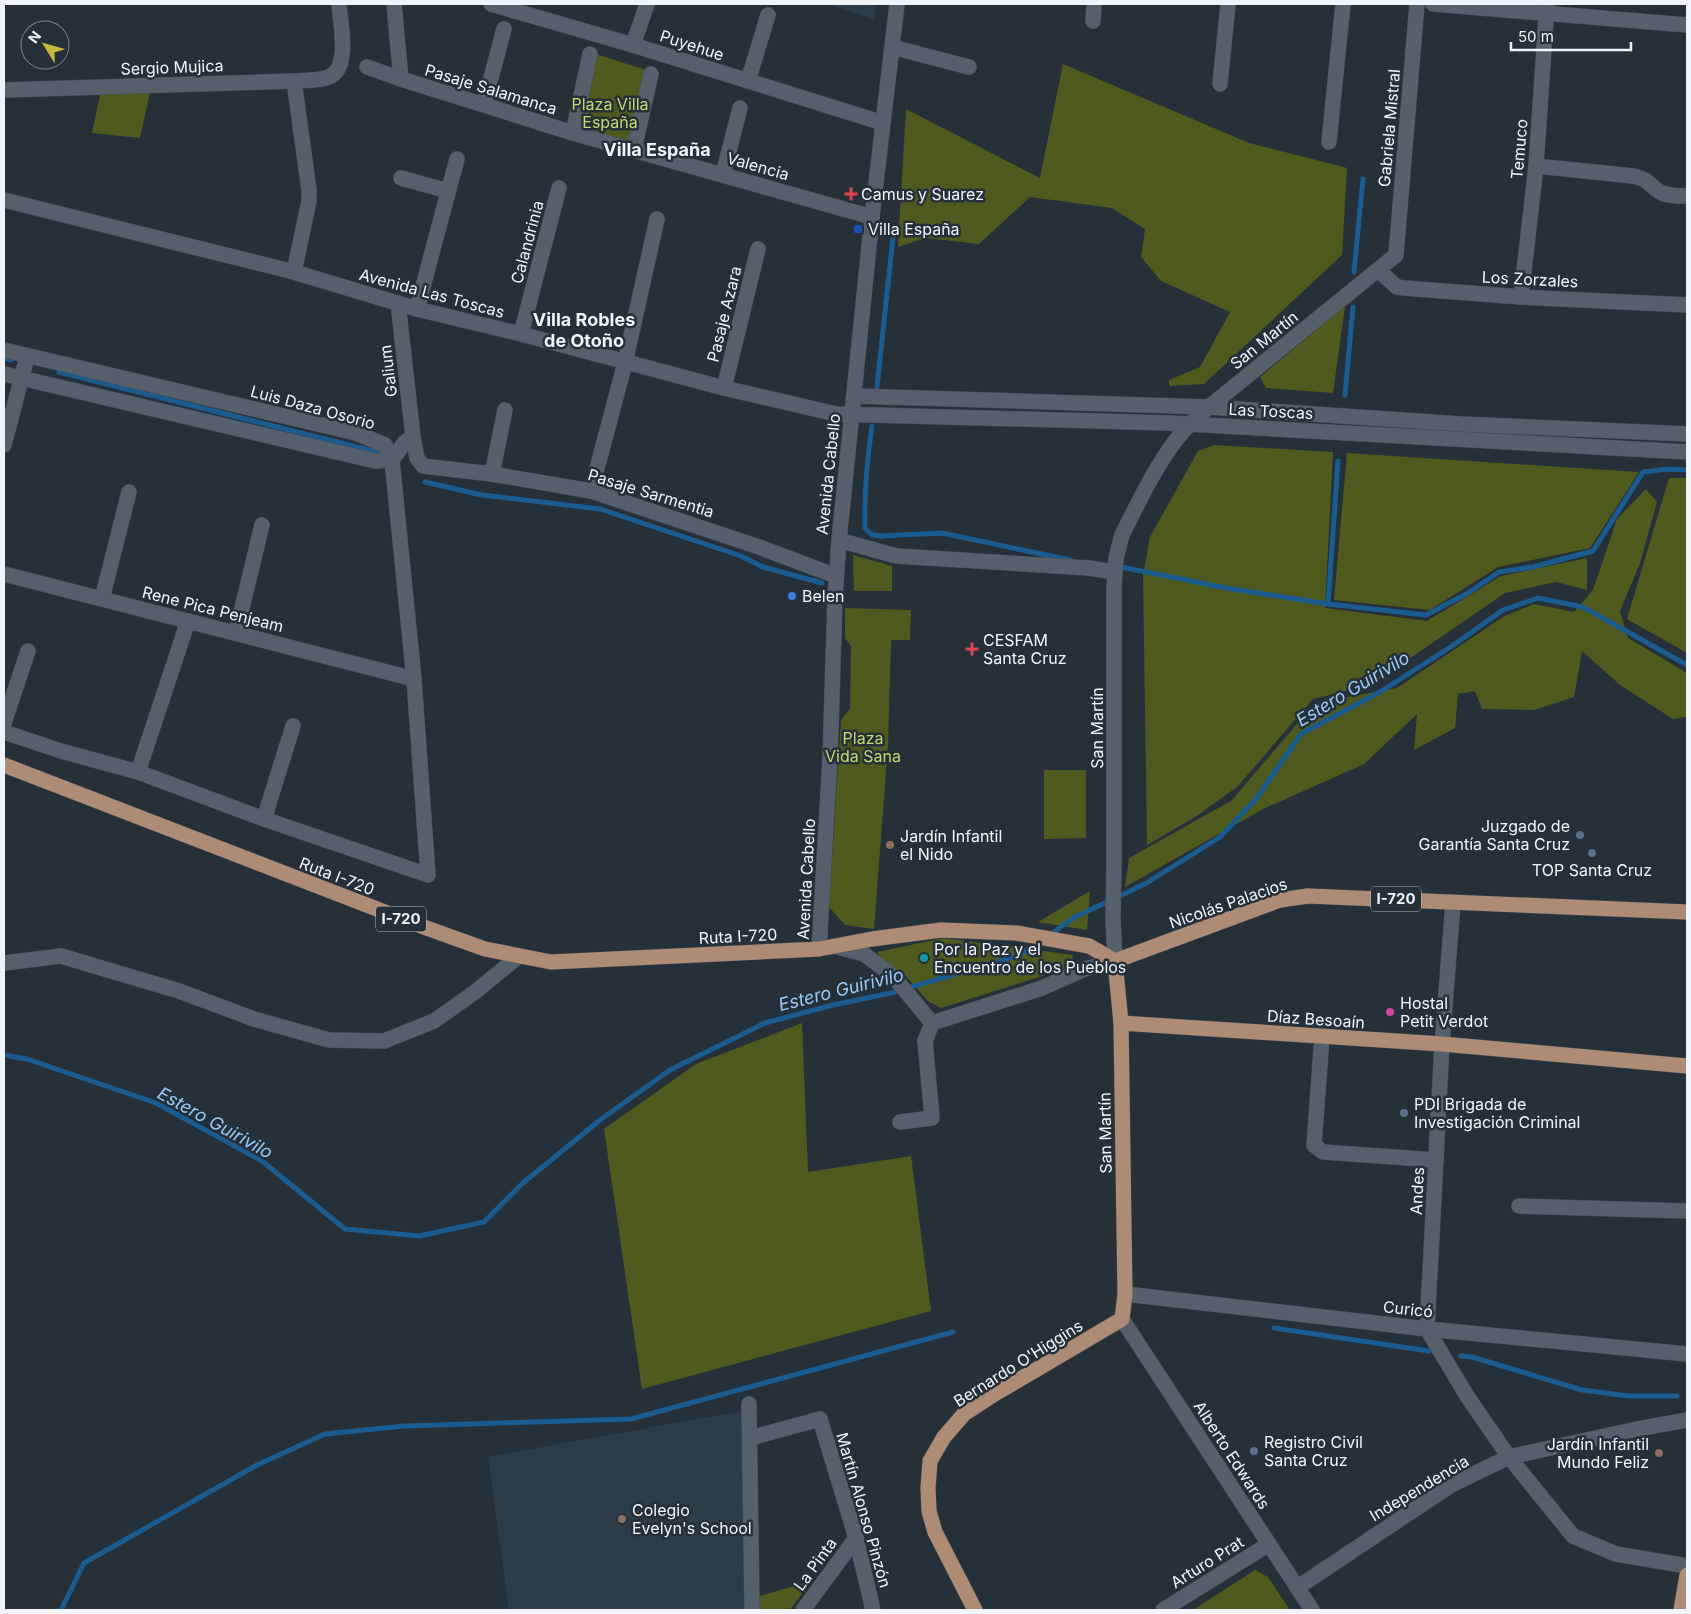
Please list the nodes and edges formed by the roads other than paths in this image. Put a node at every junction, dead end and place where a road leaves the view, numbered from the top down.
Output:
1 (339, 4) edge
2 (394, 4) edge
3 (491, 4) edge
4 (647, 4) edge
5 (897, 4) edge
6 (1094, 4) edge
7 (1228, 4) edge
8 (1343, 4) edge
9 (1417, 4) edge
10 (1433, 4) edge
11 (1546, 8) edge
12 (768, 15) dead end
13 (1093, 21) dead end
14 (1687, 25) edge
15 (504, 29) dead end
16 (633, 45) junction
17 (892, 47) junction
18 (590, 54) dead end
19 (367, 67) dead end
20 (969, 67) dead end
21 (651, 74) dead end
22 (401, 79) junction
23 (294, 81) junction
24 (748, 81) junction
25 (1220, 84) dead end
26 (4, 90) edge
27 (484, 104) junction
28 (740, 108) dead end
29 (882, 124) junction
30 (572, 133) junction
31 (1329, 142) dead end
32 (634, 149) junction
33 (457, 159) dead end
34 (1536, 166) junction
35 (723, 174) junction
36 (401, 178) dead end
37 (559, 188) dead end
38 (448, 191) junction
39 (1687, 196) edge
40 (4, 200) edge
41 (872, 217) junction
42 (657, 219) dead end
43 (758, 249) dead end
44 (1396, 255) joint
45 (1378, 270) junction
46 (294, 272) junction
47 (1521, 297) junction
48 (398, 304) junction
49 (1687, 305) edge
50 (416, 309) junction
51 (521, 334) junction
52 (4, 350) edge
53 (27, 357) junction
54 (625, 363) junction
55 (4, 374) edge
56 (22, 379) junction
57 (724, 388) junction
58 (854, 396) junction
59 (1209, 407) junction
60 (505, 410) dead end
61 (852, 415) junction
62 (1190, 424) junction
63 (1687, 434) edge
64 (413, 437) junction
65 (4, 445) edge
66 (1687, 452) edge
67 (392, 460) junction
68 (420, 463) joint
69 (492, 474) junction
70 (591, 491) junction
71 (130, 492) dead end
72 (262, 525) dead end
73 (839, 540) junction
74 (1114, 572) junction
75 (4, 574) edge
76 (836, 576) junction
77 (102, 599) junction
78 (188, 621) junction
79 (236, 633) junction
80 (28, 651) dead end
81 (414, 679) junction
82 (4, 723) edge
83 (293, 726) dead end
84 (4, 732) edge
85 (4, 766) edge
86 (138, 772) junction
87 (264, 819) junction
88 (1453, 903) junction
89 (1687, 912) edge
90 (838, 947) junction
91 (819, 949) junction
92 (519, 956) junction
93 (1115, 961) junction
94 (4, 963) edge
95 (932, 1023) junction
96 (1122, 1023) junction
97 (1322, 1037) junction
98 (1442, 1044) junction
99 (1687, 1066) edge
100 (900, 1122) dead end
101 (1436, 1160) junction
102 (1519, 1206) dead end
103 (1687, 1211) edge
104 (1125, 1294) junction
105 (1122, 1319) junction
106 (1427, 1329) junction
107 (1687, 1354) edge
108 (750, 1404) dead end
109 (1687, 1420) edge
110 (750, 1438) junction
111 (1509, 1457) junction
112 (856, 1538) junction
113 (1268, 1544) junction
114 (1687, 1566) edge
115 (1687, 1575) edge
116 (1298, 1587) junction
117 (752, 1610) edge
118 (803, 1610) edge
119 (873, 1610) edge
120 (975, 1610) edge
121 (1163, 1610) edge
122 (1312, 1610) edge
123 (1680, 1610) edge

1 - 23 street, Sergio Mujica
2 - 22 street
3 - 16 street, Puyehue
4 - 16 street
5 - 17 street, Avenida Cabello
6 - 13 street
7 - 25 street
8 - 31 street
9 - 44 street, Gabriela Mistral
10 - 11 street
11 - 14 street
11 - 34 street, Temuco
12 - 24 street
15 - 27 street
16 - 24 street, Puyehue
17 - 20 street
17 - 29 street, Avenida Cabello
18 - 30 street
19 - 22 street, Pasaje Salamanca
21 - 32 street
22 - 27 street, Pasaje Salamanca
23 - 26 street, Sergio Mujica
23 - 46 street
24 - 29 street, Puyehue
27 - 30 street, Pasaje Salamanca
28 - 35 street
29 - 41 street, Avenida Cabello
30 - 32 street, Pasaje Salamanca
32 - 35 street, Valencia
33 - 38 street
34 - 39 street
34 - 47 street, Temuco
35 - 41 street, Valencia
36 - 38 street
37 - 51 street, Calandrinia
38 - 50 street
40 - 46 street, Avenida Las Toscas
41 - 58 street, Avenida Cabello
42 - 54 street
43 - 57 street, Pasaje Azara
44 - 45 street, San Martín
45 - 47 street, Los Zorzales
45 - 59 street, San Martín
46 - 48 street, Avenida Las Toscas
47 - 49 street, Los Zorzales
48 - 50 street, Avenida Las Toscas
48 - 64 street, Galium
50 - 51 street, Avenida Las Toscas
51 - 54 street, Avenida Las Toscas
52 - 53 street, Luis Daza Osorio
53 - 56 street
53 - 67 street, Luis Daza Osorio
54 - 57 street, Avenida Las Toscas
54 - 70 street
55 - 56 street
56 - 65 street
56 - 67 street
57 - 61 street, Avenida Las Toscas
58 - 59 street, Las Toscas
58 - 61 street, Avenida Cabello
59 - 62 street, San Martín
59 - 63 street, Las Toscas
60 - 69 street
61 - 62 street, Las Toscas
61 - 73 street, Avenida Cabello
62 - 66 street, Las Toscas
62 - 74 street, San Martín
64 - 67 street
64 - 68 street, Galium
67 - 81 street
68 - 69 street, Pasaje Sarmentia
69 - 70 street, Pasaje Sarmentia
70 - 76 street, Pasaje Sarmentia
71 - 77 street
72 - 79 street
73 - 74 street
73 - 76 street, Avenida Cabello
74 - 93 street, San Martín
75 - 77 street, Rene Pica Penjeam
76 - 91 street, Avenida Cabello
77 - 78 street, Rene Pica Penjeam
78 - 79 street, Rene Pica Penjeam
78 - 86 street
79 - 81 street, Rene Pica Penjeam
80 - 82 street
81 - 87 street
83 - 87 street
84 - 86 street
85 - 92 main road, Ruta I-720 / I-720
86 - 87 street
88 - 89 main road, Nicolás Palacios / I-720
88 - 93 main road, Nicolás Palacios / I-720
88 - 98 street, Andes
90 - 91 main road, I-720
90 - 93 main road, I-720
90 - 95 street
91 - 92 main road, Ruta I-720 / I-720
92 - 94 street
93 - 95 street
93 - 96 main road, San Martín
95 - 100 street
96 - 97 main road, Díaz Besoaín
96 - 104 main road, San Martín
97 - 98 main road, Díaz Besoaín
97 - 101 street
98 - 99 main road, Díaz Besoaín
98 - 101 street, Andes
101 - 106 street, Andes
102 - 103 street
104 - 105 main road, San Martín
104 - 106 street, Curicó
105 - 113 street, Alberto Edwards
105 - 120 main road, Bernardo O'Higgins
106 - 107 street, Curicó
106 - 111 street
108 - 110 street
109 - 111 street, Independencia
110 - 112 street, Martín Alonso Pinzón
110 - 117 street
111 - 114 street
111 - 116 street, Independencia
112 - 118 street, La Pinta
112 - 119 street, Martín Alonso Pinzón
113 - 116 street, Alberto Edwards
113 - 121 street, Arturo Prat
115 - 123 main road
116 - 122 street, Alberto Edwards

